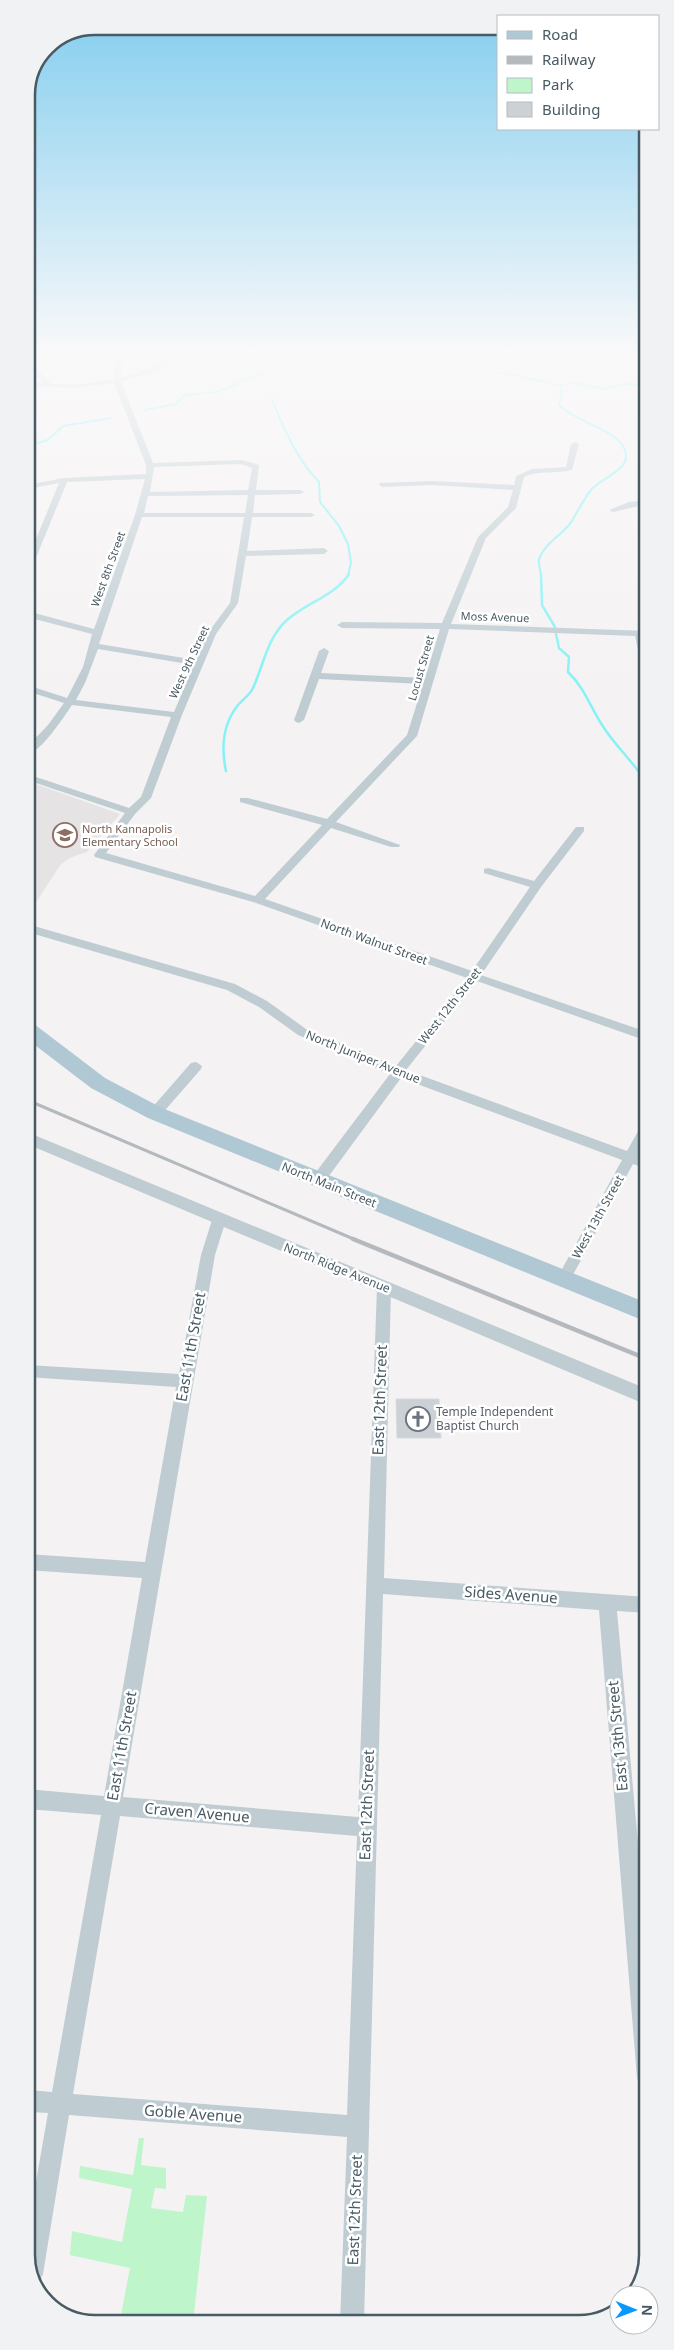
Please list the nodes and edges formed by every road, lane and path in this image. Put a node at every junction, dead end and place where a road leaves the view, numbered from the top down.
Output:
1 (148, 460) edge
2 (571, 460) edge
3 (150, 465) junction
4 (150, 476) junction
5 (64, 480) junction
6 (35, 485) edge
7 (383, 485) dead end
8 (518, 488) junction
9 (300, 492) dead end
10 (250, 493) junction
11 (145, 494) junction
12 (639, 503) edge
13 (613, 510) dead end
14 (247, 514) junction
15 (311, 514) dead end
16 (139, 515) junction
17 (35, 549) edge
18 (324, 551) dead end
19 (241, 554) junction
20 (35, 616) edge
21 (342, 625) dead end
22 (445, 626) junction
23 (97, 632) junction
24 (639, 634) edge
25 (94, 646) junction
26 (324, 651) dead end
27 (199, 663) junction
28 (315, 676) junction
29 (428, 681) junction
30 (35, 691) edge
31 (71, 702) junction
32 (177, 716) junction
33 (299, 720) dead end
34 (35, 745) edge
35 (35, 779) edge
36 (244, 800) dead end
37 (131, 812) junction
38 (328, 823) junction
39 (580, 830) dead end
40 (395, 845) dead end
41 (99, 855) joint
42 (488, 871) dead end
43 (537, 885) junction
44 (258, 900) junction
45 (35, 930) edge
46 (473, 978) junction
47 (639, 1034) edge
48 (35, 1035) edge
49 (196, 1066) dead end
50 (398, 1072) junction
51 (156, 1113) junction
52 (35, 1141) edge
53 (639, 1142) edge
54 (630, 1158) junction
55 (639, 1161) edge
56 (318, 1180) junction
57 (219, 1220) junction
58 (563, 1280) junction
59 (384, 1287) junction
60 (639, 1309) edge
61 (35, 1372) edge
62 (185, 1381) junction
63 (639, 1394) edge
64 (35, 1563) edge
65 (153, 1570) junction
66 (374, 1585) junction
67 (607, 1602) junction
68 (639, 1604) edge
69 (35, 1800) edge
70 (112, 1806) junction
71 (366, 1827) junction
72 (639, 1974) edge
73 (35, 2102) edge
74 (59, 2104) junction
75 (358, 2127) junction
76 (35, 2250) edge
77 (352, 2315) edge

1 - 3 street, West 8th Street
2 - 8 street, Locust Street
3 - 4 street, West 8th Street
3 - 10 street, West 9th Street
4 - 5 street
4 - 11 street, West 8th Street
5 - 6 street
5 - 17 street
7 - 8 street
8 - 22 street, Locust Street
9 - 10 street
10 - 11 street
10 - 14 street, West 9th Street
11 - 16 street, West 8th Street
12 - 13 street
14 - 15 street
14 - 16 street
14 - 19 street, West 9th Street
16 - 23 street, West 8th Street
18 - 19 street
19 - 27 street, West 9th Street
20 - 23 street
21 - 22 street, Moss Avenue
22 - 24 street, Moss Avenue
22 - 29 street, Locust Street
23 - 25 street, West 8th Street
25 - 27 street
25 - 31 street, West 8th Street
26 - 28 street
27 - 32 street, West 9th Street
28 - 29 street
28 - 33 street
29 - 38 street, Locust Street
30 - 31 street
31 - 32 street
31 - 34 street, West 8th Street
32 - 37 street, West 9th Street
35 - 37 street
36 - 38 street
37 - 41 street, West 9th Street
38 - 40 street
38 - 44 street, Locust Street
39 - 43 street, West 12th Street
41 - 44 street, North Walnut Street
42 - 43 street
43 - 46 street, West 12th Street
44 - 46 street, North Walnut Street
45 - 50 street, North Juniper Avenue
46 - 47 street, North Walnut Street
46 - 50 street, West 12th Street
48 - 51 main road, North Main Street
49 - 51 street
50 - 54 street, North Juniper Avenue
50 - 56 street, West 12th Street
51 - 56 main road, North Main Street
52 - 57 street, North Ridge Avenue
53 - 54 street, West 13th Street
54 - 55 street, North Juniper Avenue
54 - 58 street, West 13th Street
56 - 58 main road, North Main Street
57 - 59 street, North Ridge Avenue
57 - 62 street, East 11th Street
58 - 60 main road, North Main Street
59 - 63 street, North Ridge Avenue
59 - 66 street, East 12th Street
61 - 62 street
62 - 65 street, East 11th Street
64 - 65 street
65 - 70 street, East 11th Street
66 - 67 street, Sides Avenue
66 - 71 street, East 12th Street
67 - 68 street, Sides Avenue
67 - 72 street, East 13th Street
69 - 70 street, Craven Avenue
70 - 71 street, Craven Avenue
70 - 74 street, East 11th Street
71 - 75 street, East 12th Street
73 - 74 street, Goble Avenue
74 - 75 street, Goble Avenue
74 - 76 street, East 11th Street
75 - 77 street, East 12th Street

